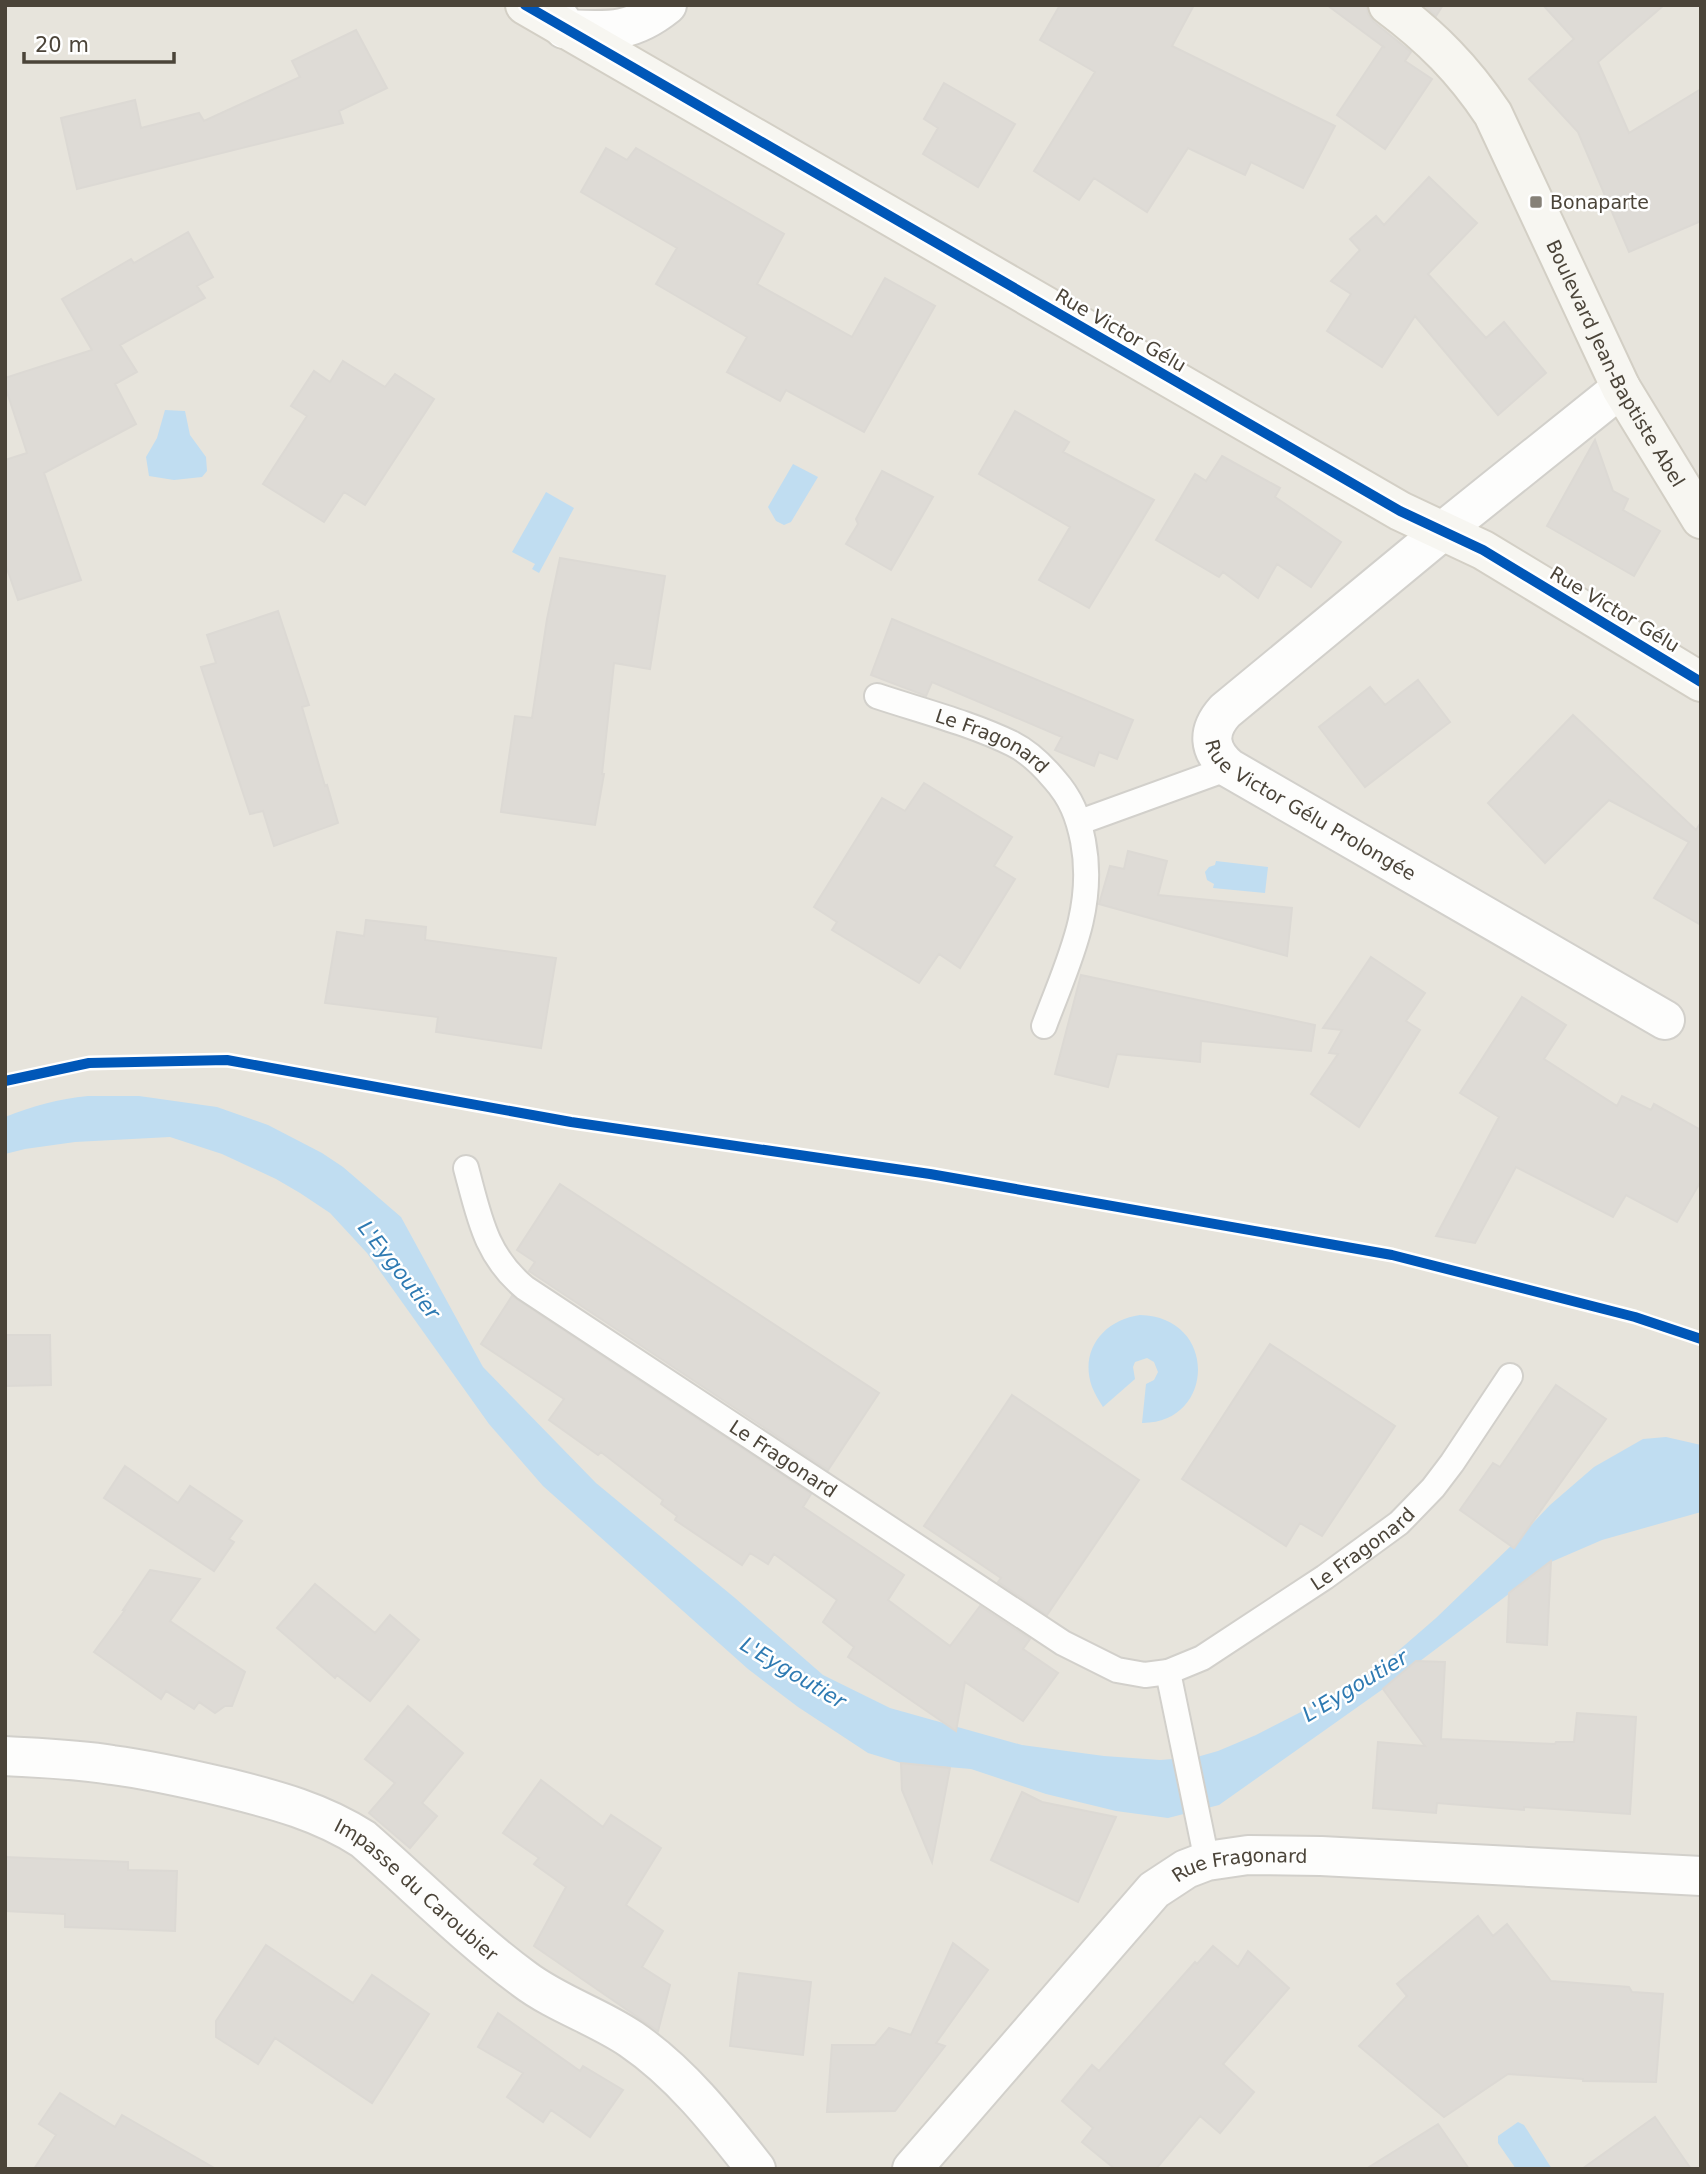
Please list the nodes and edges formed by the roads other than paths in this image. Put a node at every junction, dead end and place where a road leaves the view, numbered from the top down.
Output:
1 (525, 5) edge
2 (667, 5) edge
3 (1388, 5) edge
4 (560, 17) edge
5 (1621, 388) junction
6 (1701, 519) edge
7 (1444, 530) junction
8 (1701, 682) edge
9 (877, 696) dead end
10 (1229, 768) junction
11 (1080, 822) junction
12 (1665, 1020) dead end
13 (1044, 1026) dead end
14 (466, 1168) dead end
15 (1510, 1376) dead end
16 (1168, 1672) junction
17 (5, 1756) edge
18 (1208, 1861) junction
19 (1701, 1876) edge
20 (756, 2169) edge
21 (912, 2169) edge

1 - 4 street, Rue Victor Gélu
2 - 4 street
3 - 5 street, Boulevard Jean-Baptiste Abel
4 - 7 street, Rue Victor Gélu
5 - 6 street, Boulevard Jean-Baptiste Abel
5 - 7 street, Rue Victor Gélu Prolongée
7 - 8 street, Rue Victor Gélu
7 - 10 street, Rue Victor Gélu Prolongée
9 - 11 lane, Le Fragonard
10 - 11 lane
10 - 12 street, Rue Victor Gélu Prolongée
11 - 13 lane, Le Fragonard
14 - 16 lane, Le Fragonard
15 - 16 lane, Le Fragonard
16 - 18 lane
17 - 20 street, Impasse du Caroubier
18 - 19 street, Rue Fragonard
18 - 21 street, Rue Fragonard

